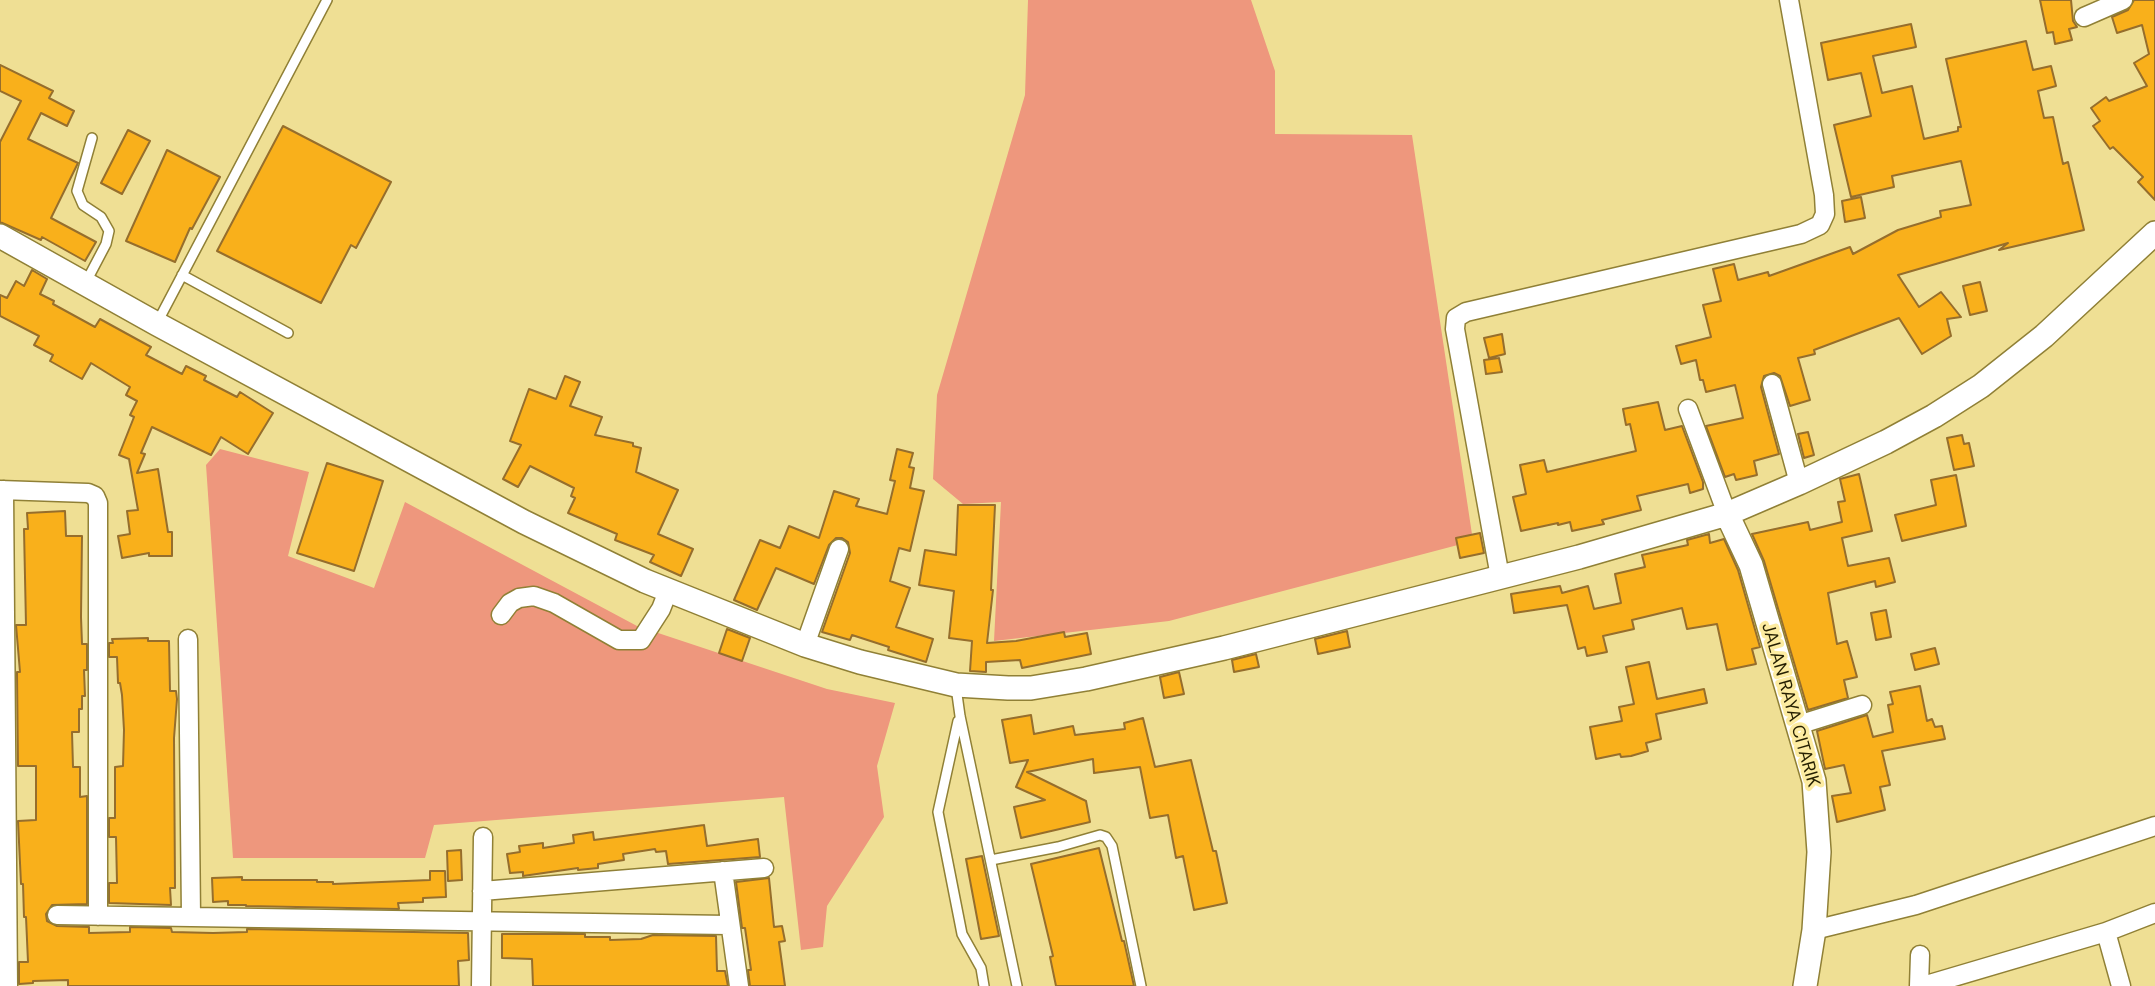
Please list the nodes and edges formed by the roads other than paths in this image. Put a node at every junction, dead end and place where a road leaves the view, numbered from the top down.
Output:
1 (327, 0) edge
2 (1789, 0) edge
3 (2123, 0) edge
4 (2084, 17) dead end
5 (92, 138) dead end
6 (2155, 233) edge
7 (0, 236) edge
8 (182, 275) junction
9 (85, 284) junction
10 (156, 324) junction
11 (288, 333) dead end
12 (1772, 384) dead end
13 (1688, 409) dead end
14 (1799, 483) junction
15 (2, 490) edge
16 (1727, 514) junction
17 (839, 549) dead end
18 (1500, 577) junction
19 (668, 591) junction
20 (501, 615) dead end
21 (188, 639) dead end
22 (805, 645) junction
23 (956, 685) junction
24 (1862, 705) dead end
25 (960, 716) junction
26 (1798, 725) junction
27 (2155, 826) edge
28 (483, 837) dead end
29 (991, 860) junction
30 (764, 868) dead end
31 (723, 871) junction
32 (482, 891) junction
33 (2155, 913) edge
34 (57, 915) dead end
35 (98, 916) junction
36 (191, 916) junction
37 (481, 921) junction
38 (729, 925) junction
39 (1815, 929) junction
40 (2106, 932) junction
41 (1920, 955) dead end
42 (8, 986) edge
43 (481, 986) edge
44 (739, 986) edge
45 (984, 986) edge
46 (1017, 986) edge
47 (1141, 986) edge
48 (1805, 986) edge
49 (1921, 986) edge
50 (2121, 986) edge

1 - 8 lane
2 - 18 street
3 - 4 street
5 - 9 lane
6 - 14 street
7 - 9 street
8 - 10 lane
8 - 11 lane
9 - 10 street
10 - 19 street
12 - 14 street
13 - 16 street
14 - 16 street
15 - 35 street
15 - 42 street
16 - 18 street
16 - 26 street, JALAN RAYA CITARIK
17 - 22 street
18 - 23 street
19 - 20 street
19 - 22 street
21 - 36 street
22 - 23 street
23 - 25 lane
24 - 26 street
25 - 29 lane
25 - 45 lane
26 - 39 street, JALAN RAYA CITARIK
27 - 39 street
28 - 32 street
29 - 46 lane
29 - 47 lane
30 - 31 street
31 - 32 street
31 - 38 street
32 - 37 street
33 - 40 street
34 - 35 street
35 - 36 street
36 - 37 street
37 - 38 street
37 - 43 street
38 - 44 street
39 - 48 street, JALAN RAYA CITARIK
40 - 49 street
40 - 50 street
41 - 49 street

